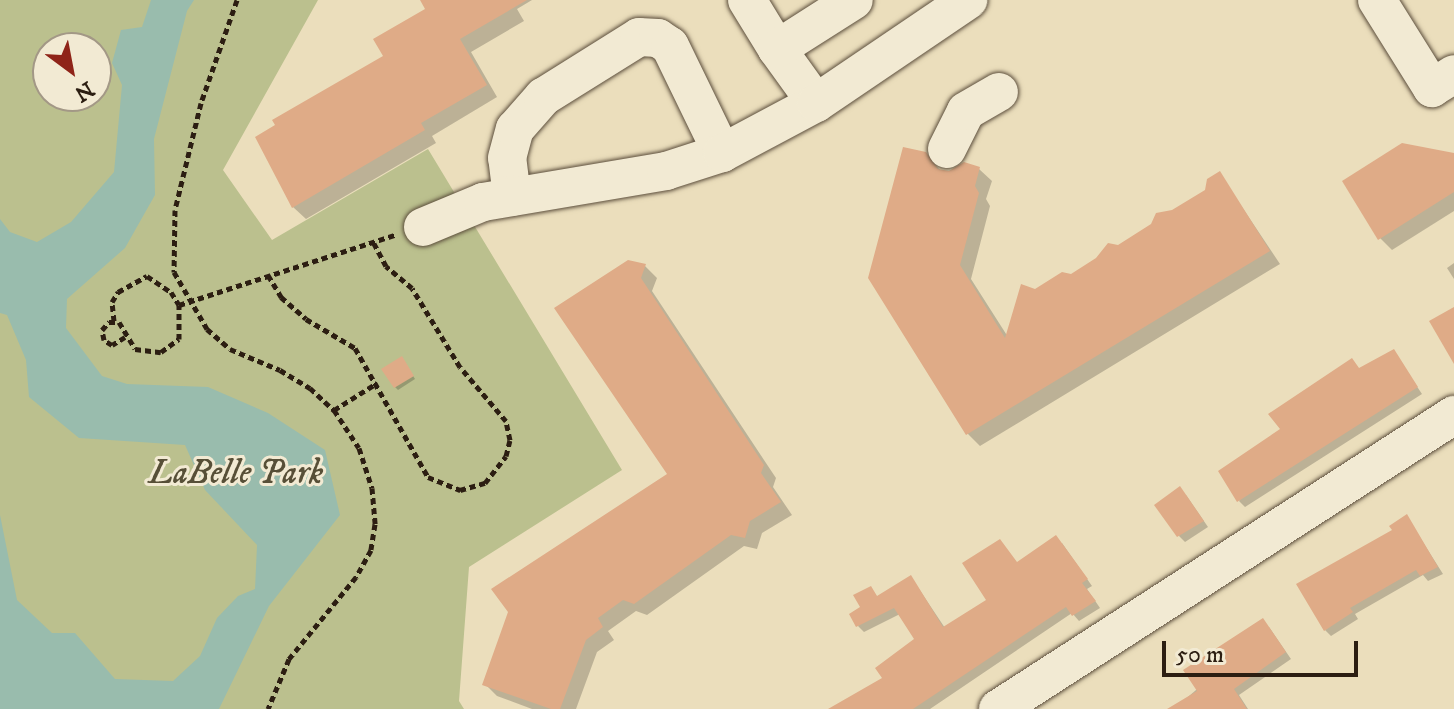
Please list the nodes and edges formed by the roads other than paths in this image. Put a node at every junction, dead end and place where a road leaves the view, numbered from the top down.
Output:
1 (747, 0) edge
2 (854, 0) edge
3 (968, 0) edge
4 (1377, 0) edge
5 (777, 49) junction
6 (1454, 74) edge
7 (999, 92) dead end
8 (816, 103) junction
9 (947, 149) dead end
10 (722, 153) junction
11 (512, 197) junction
12 (423, 227) road end
13 (1454, 415) edge
14 (998, 709) edge

1 - 5 street
2 - 5 street
3 - 8 street
4 - 6 street
5 - 8 street
7 - 9 street
8 - 10 street
10 - 11 street
10 - 11 street
11 - 12 street
13 - 14 street

